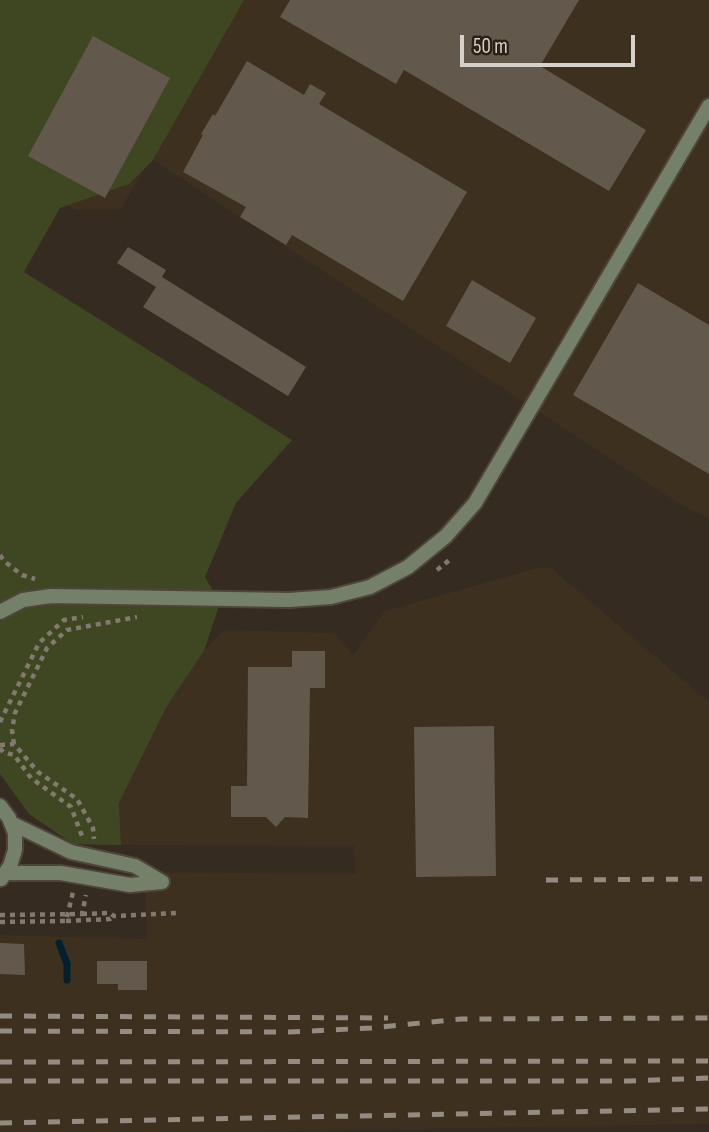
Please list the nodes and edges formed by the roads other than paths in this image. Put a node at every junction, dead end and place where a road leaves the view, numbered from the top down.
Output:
1 (709, 106) edge
2 (0, 612) edge
3 (0, 806) edge
4 (11, 822) junction
5 (3, 876) edge

1 - 2 street
3 - 4 street
4 - 5 street
4 - 5 street

